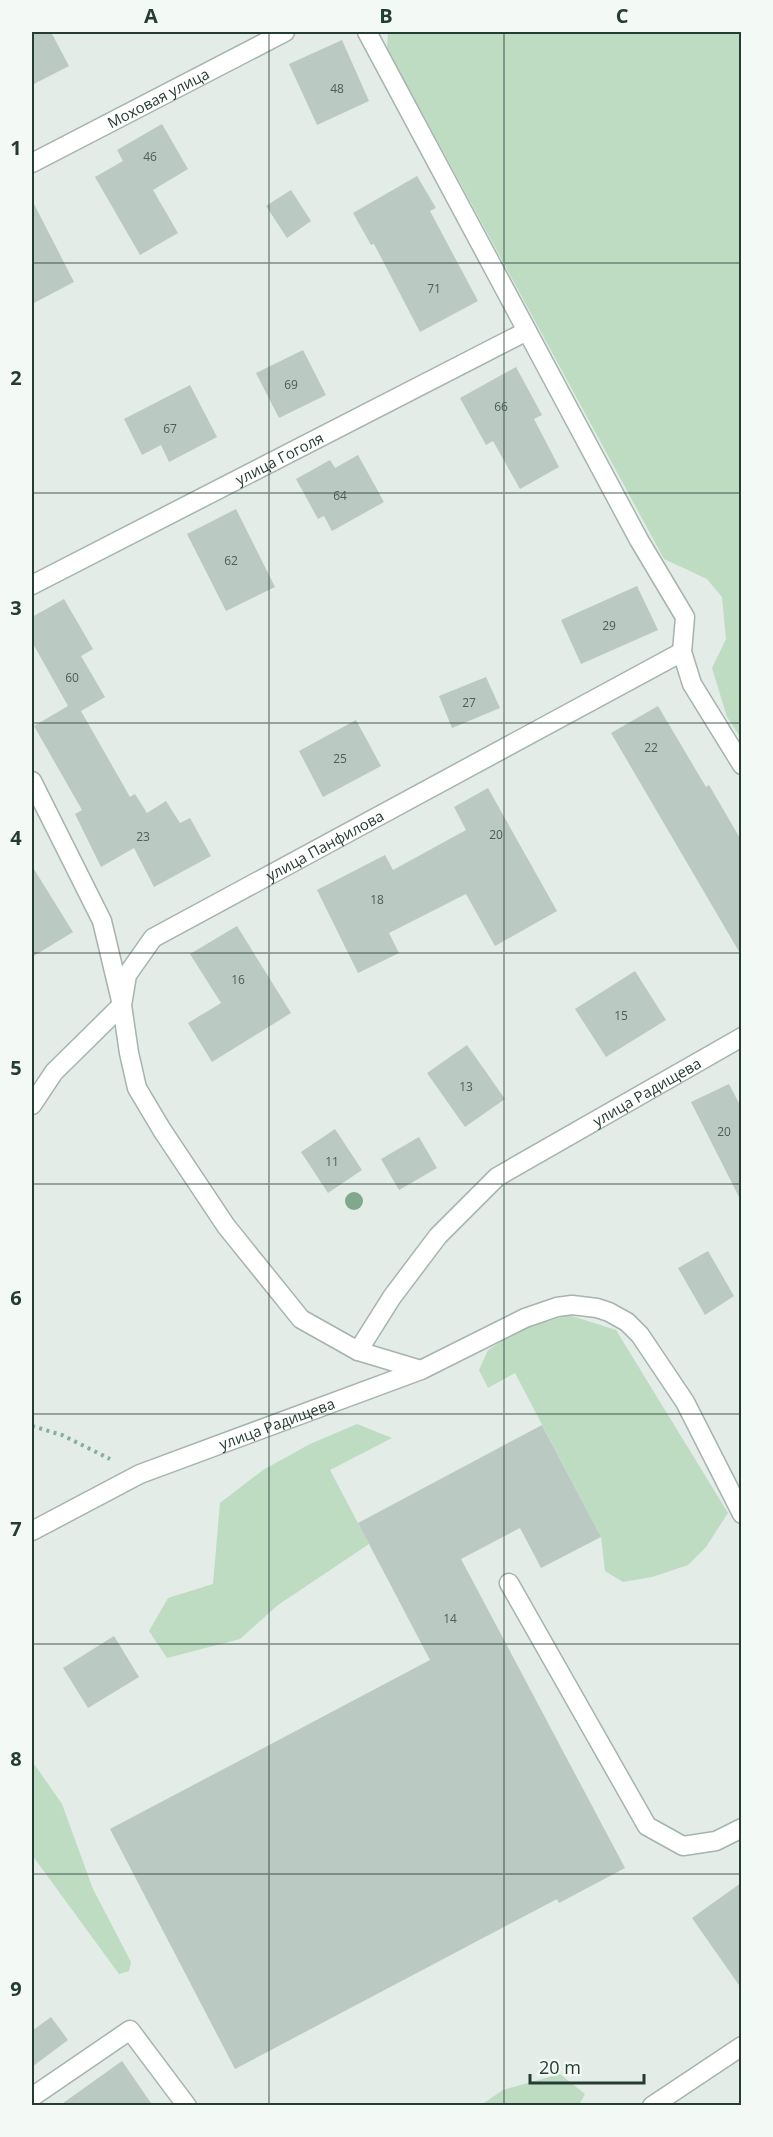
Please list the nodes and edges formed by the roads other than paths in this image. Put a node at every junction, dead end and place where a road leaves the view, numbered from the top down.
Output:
1 (285, 32) edge
2 (367, 32) edge
3 (32, 163) edge
4 (527, 331) junction
5 (32, 585) edge
6 (682, 652) junction
7 (741, 765) edge
8 (32, 781) edge
9 (122, 1005) junction
10 (741, 1037) edge
11 (32, 1105) edge
12 (358, 1351) junction
13 (421, 1370) junction
14 (741, 1514) edge
15 (32, 1531) edge
16 (509, 1583) dead end
17 (741, 1828) edge
18 (741, 2046) edge
19 (32, 2097) edge
20 (187, 2106) edge
21 (652, 2106) edge

1 - 3 street, Моховая улица
2 - 4 street
4 - 5 street, улица Гоголя
4 - 6 street
6 - 7 street
6 - 9 street, улица Панфилова
8 - 9 street
9 - 11 street
9 - 12 street
10 - 12 street, улица Радищева
12 - 13 street
13 - 14 street, улица Радищева
13 - 15 street, улица Радищева
16 - 17 street
18 - 21 street
19 - 20 street

